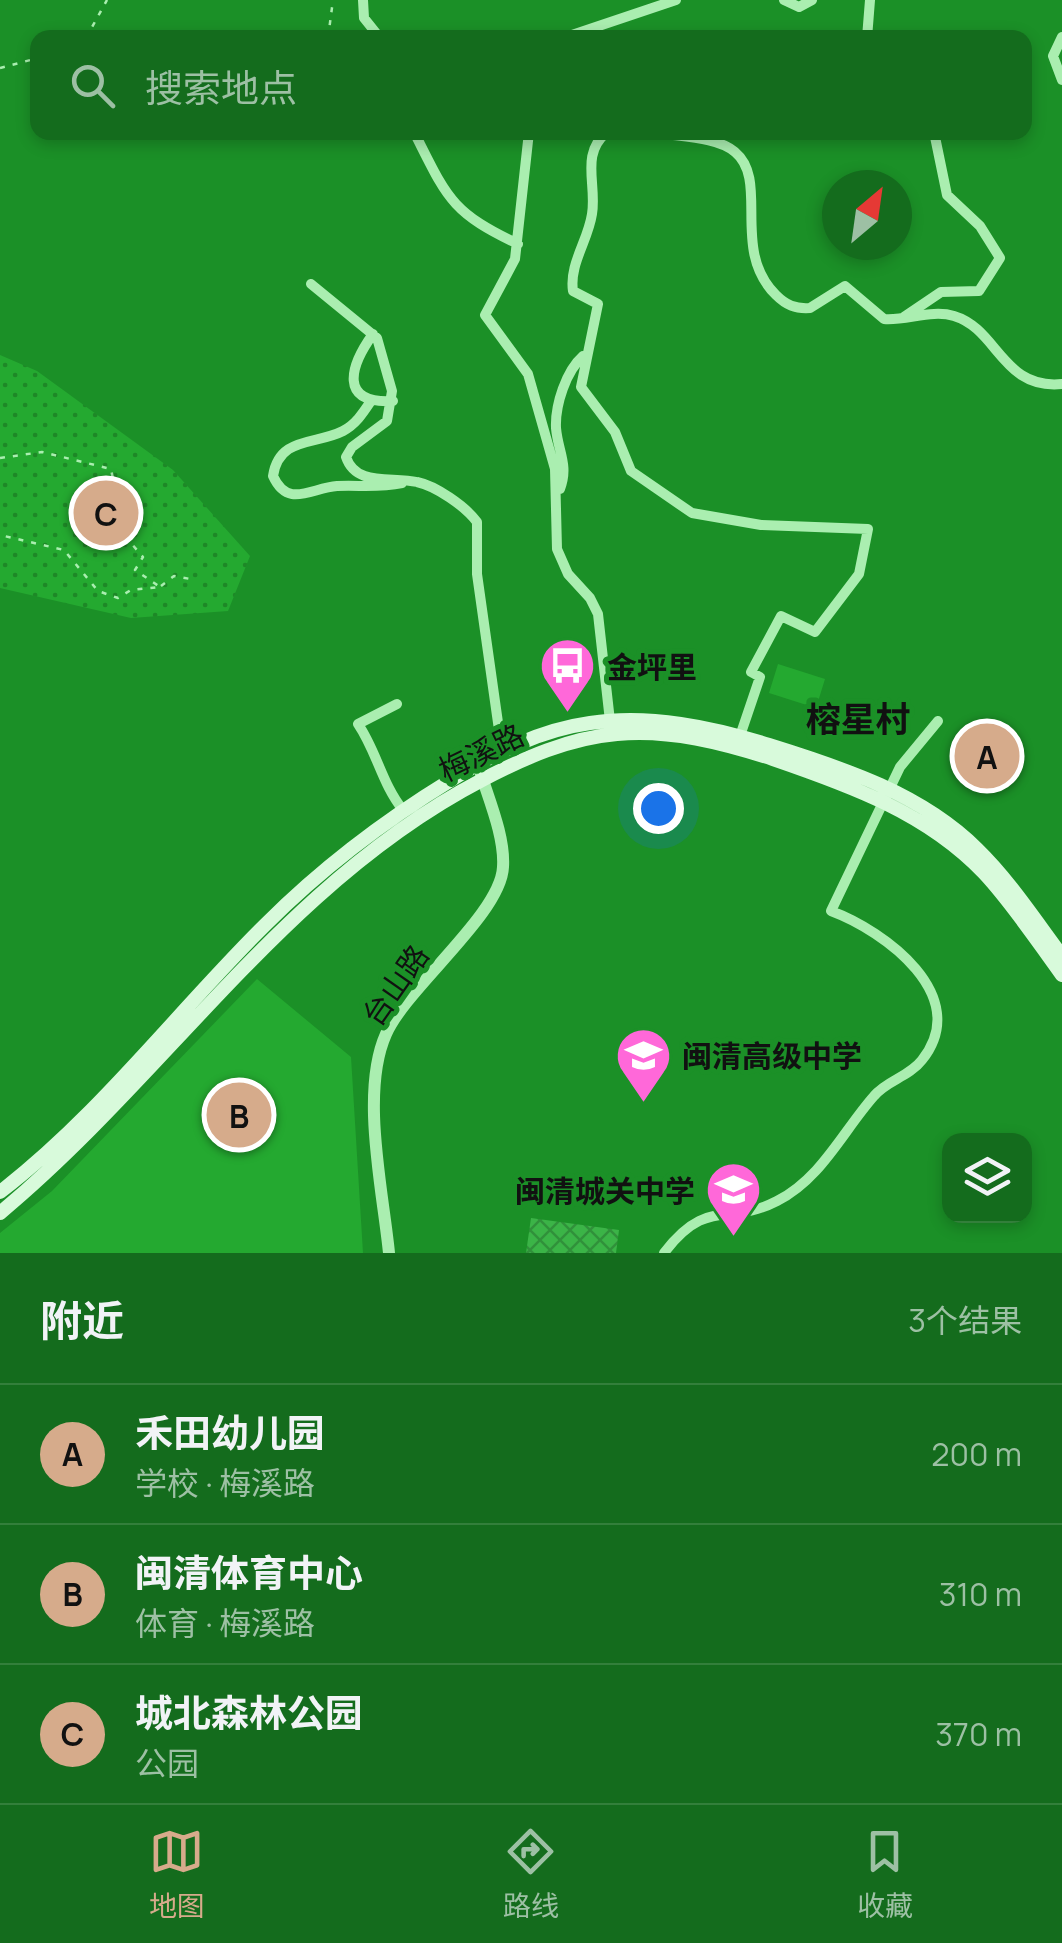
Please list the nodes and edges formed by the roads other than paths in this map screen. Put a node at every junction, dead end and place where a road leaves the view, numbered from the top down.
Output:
1 (363, 0) edge
2 (676, 0) edge
3 (784, 0) edge
4 (812, 0) edge
5 (870, 0) edge
6 (374, 30) edge
7 (587, 30) edge
8 (867, 30) edge
9 (1062, 37) edge
10 (1062, 80) edge
11 (418, 140) edge
12 (529, 140) edge
13 (597, 140) edge
14 (695, 140) edge
15 (936, 140) edge
16 (518, 244) junction
17 (312, 284) dead end
18 (898, 320) junction
19 (373, 334) junction
20 (586, 354) junction
21 (1062, 384) edge
22 (371, 401) junction
23 (393, 402) junction
24 (413, 481) junction
25 (558, 495) junction
26 (397, 704) dead end
27 (610, 720) junction
28 (938, 720) dead end
29 (740, 736) junction
30 (502, 751) junction
31 (478, 764) junction
32 (483, 779) junction
33 (886, 795) junction
34 (403, 810) junction
35 (1062, 956) edge
36 (1062, 975) edge
37 (2, 1189) edge
38 (0, 1213) edge
39 (389, 1253) edge
40 (664, 1253) edge

1 - 6 street
2 - 7 street
3 - 4 street
5 - 8 street
9 - 10 street
11 - 16 street
12 - 16 street
13 - 20 street
14 - 18 street
15 - 18 street
16 - 25 street
17 - 19 street
18 - 21 street
19 - 22 street
19 - 23 street
20 - 25 street
20 - 29 street
22 - 23 street
22 - 24 street
23 - 24 street
24 - 30 street
25 - 27 street
26 - 34 street
27 - 29 main road, 梅溪路
27 - 30 main road, 梅溪路
28 - 33 street
29 - 33 main road, 梅溪路
30 - 31 main road, 梅溪路
31 - 32 street, 台山路
31 - 34 main road, 梅溪路
32 - 33 main road, 梅溪路
32 - 38 main road, 梅溪路
32 - 39 street, 台山路
33 - 35 main road, 梅溪路
33 - 36 main road, 梅溪路
33 - 40 street
34 - 37 main road, 梅溪路

